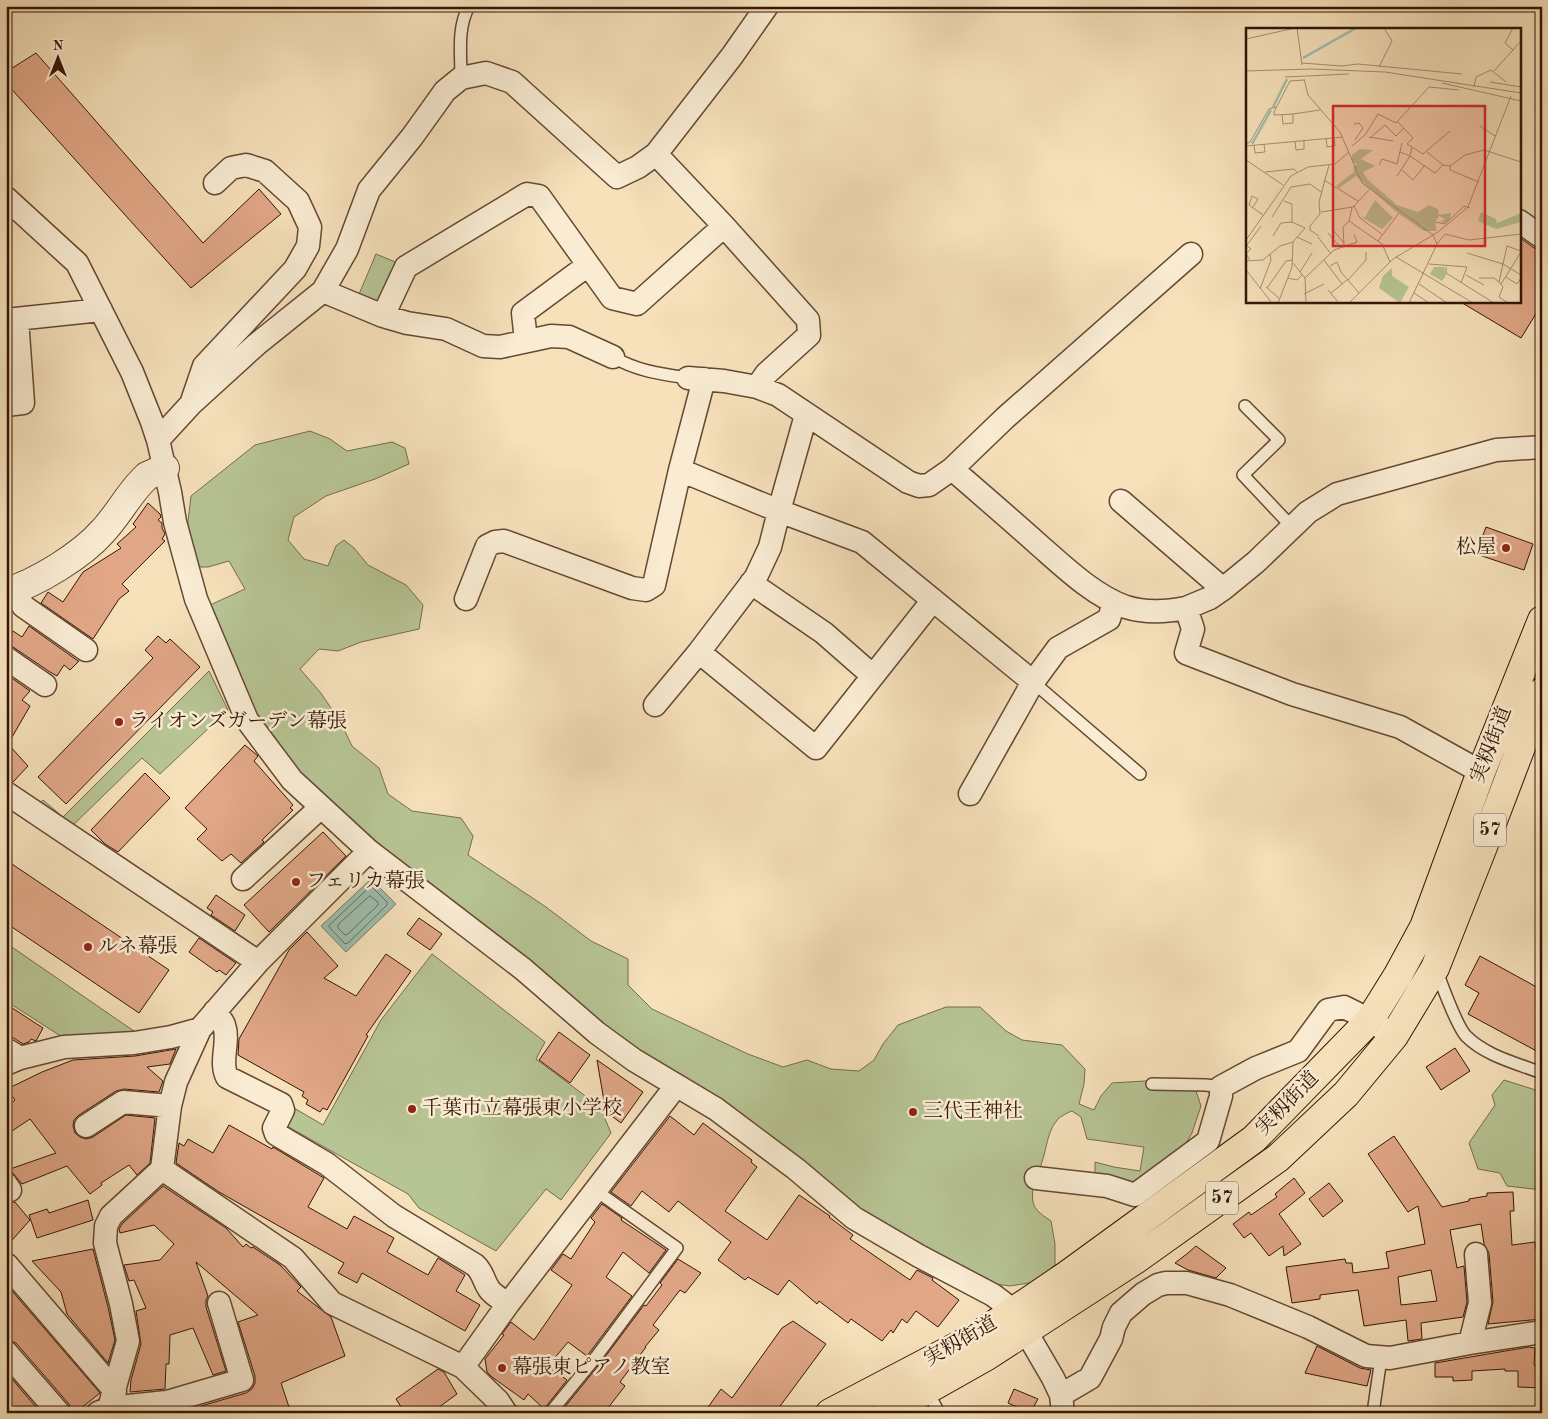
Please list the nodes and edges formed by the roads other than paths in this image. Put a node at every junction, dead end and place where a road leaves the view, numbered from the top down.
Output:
1 (469, 6) edge
2 (767, 6) edge
3 (461, 78) junction
4 (656, 154) junction
5 (215, 183) dead end
6 (6, 198) edge
7 (1520, 222) edge
8 (724, 226) junction
9 (1542, 238) edge
10 (1192, 254) dead end
11 (588, 265) junction
12 (323, 291) junction
13 (101, 310) junction
14 (383, 316) junction
15 (11, 320) edge
16 (526, 341) junction
17 (613, 357) joint
18 (696, 379) junction
19 (757, 387) junction
20 (191, 404) junction
21 (6, 405) edge
22 (1245, 406) dead end
23 (806, 414) junction
24 (158, 440) junction
25 (1542, 447) edge
26 (165, 468) junction
27 (952, 469) junction
28 (680, 470) junction
29 (1121, 501) dead end
30 (779, 511) junction
31 (1293, 528) junction
32 (751, 583) junction
33 (1223, 589) junction
34 (10, 590) edge
35 (466, 599) dead end
36 (932, 600) junction
37 (1114, 602) junction
38 (1186, 608) junction
39 (1542, 620) edge
40 (86, 650) dead end
41 (699, 652) junction
42 (6, 658) edge
43 (873, 676) junction
44 (1033, 682) junction
45 (45, 686) dead end
46 (1542, 692) edge
47 (655, 705) dead end
48 (1534, 730) edge
49 (1481, 772) junction
50 (1140, 774) dead end
51 (6, 793) edge
52 (970, 794) dead end
53 (321, 807) junction
54 (368, 851) junction
55 (244, 879) dead end
56 (258, 962) junction
57 (1435, 968) junction
58 (215, 1011) junction
59 (1370, 1020) junction
60 (200, 1028) junction
61 (1394, 1036) junction
62 (6, 1043) edge
63 (27, 1056) junction
64 (6, 1064) edge
65 (1542, 1073) edge
66 (1152, 1084) dead end
67 (676, 1086) junction
68 (1221, 1087) junction
69 (170, 1106) junction
70 (86, 1126) dead end
71 (162, 1169) junction
72 (1036, 1178) dead end
73 (595, 1190) junction
74 (1476, 1254) dead end
75 (8, 1265) dead end
76 (220, 1303) dead end
77 (508, 1304) junction
78 (1020, 1321) junction
79 (1542, 1332) edge
80 (1470, 1343) junction
81 (6, 1352) edge
82 (1381, 1358) junction
83 (463, 1367) junction
84 (933, 1401) edge
85 (107, 1404) edge
86 (1062, 1404) edge
87 (502, 1407) edge
88 (59, 1413) edge
89 (518, 1413) edge
90 (550, 1413) edge
91 (830, 1413) edge
92 (886, 1413) edge
93 (1373, 1413) edge

1 - 3 lane
2 - 4 street
3 - 4 street
3 - 12 street
4 - 8 street
5 - 20 street
6 - 13 street
7 - 9 street
8 - 11 street
8 - 19 street
10 - 27 street
11 - 14 street
11 - 16 street
12 - 14 street
12 - 20 street
13 - 15 street
13 - 24 street
14 - 16 street
15 - 21 street
16 - 17 street
17 - 18 lane
18 - 19 street
18 - 28 street
19 - 23 street
20 - 24 street
22 - 31 lane
23 - 27 street
23 - 30 street
24 - 26 street
25 - 31 street
26 - 34 street
26 - 53 street
27 - 37 street
28 - 30 street
28 - 35 street
29 - 33 street
30 - 32 street
30 - 36 street
31 - 33 street
32 - 41 street
32 - 43 street
33 - 38 street
34 - 40 street
36 - 43 street
36 - 44 street
37 - 38 street
37 - 44 street
38 - 49 street
39 - 49 main road, 実籾街道 / 57
41 - 43 street
41 - 47 street
42 - 45 street
44 - 50 lane
44 - 52 street
46 - 48 main road, 実籾街道 / 57
48 - 57 main road, 実籾街道 / 57
49 - 59 main road, 実籾街道 / 57
51 - 56 street
53 - 54 street
53 - 55 street
54 - 56 street
54 - 67 street
56 - 58 street
57 - 61 main road, 実籾街道 / 57
57 - 65 lane
58 - 60 street
58 - 77 street
59 - 61 street
59 - 68 street
59 - 78 main road, 実籾街道 / 57
60 - 63 street
60 - 69 street
61 - 78 main road, 実籾街道 / 57
62 - 63 lane
63 - 64 street
66 - 68 lane
67 - 73 street
67 - 78 street
68 - 72 street
69 - 70 street
69 - 71 street
71 - 83 street
71 - 85 street
73 - 77 street
73 - 90 lane
74 - 80 street
75 - 85 street
76 - 85 street
77 - 83 street
78 - 84 main road, 実籾街道 / 57
78 - 86 street
78 - 91 main road, 実籾街道 / 57
79 - 80 street
80 - 82 street
81 - 88 street
82 - 86 street
82 - 93 lane
83 - 87 street
84 - 92 main road, 実籾街道 / 57
87 - 89 lane

